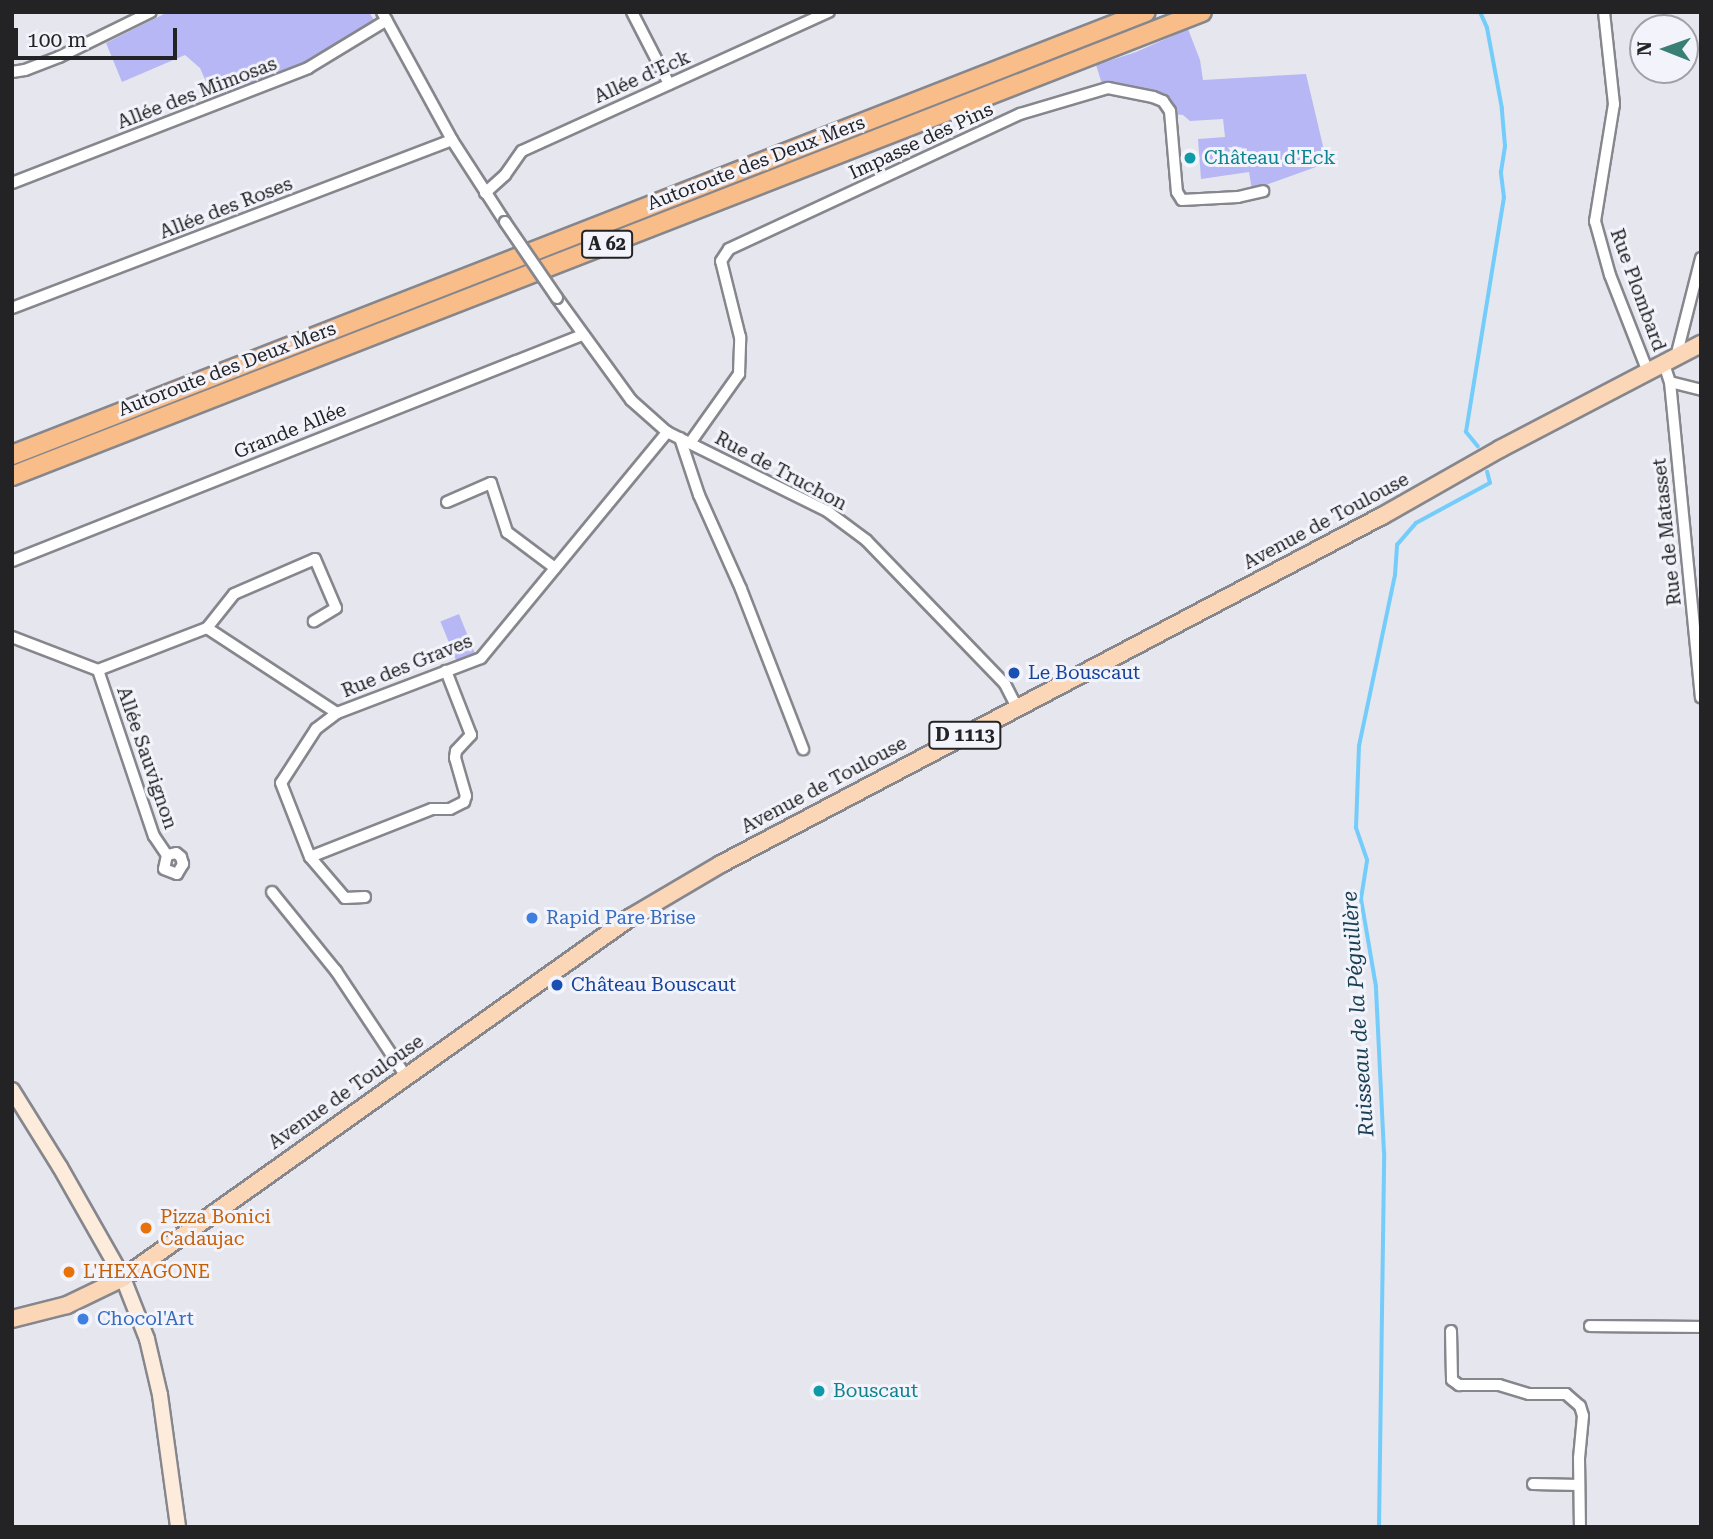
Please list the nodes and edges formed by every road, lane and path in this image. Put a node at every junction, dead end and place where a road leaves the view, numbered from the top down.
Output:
1 (151, 12) edge
2 (632, 12) edge
3 (829, 12) edge
4 (1146, 12) edge
5 (1202, 12) edge
6 (1604, 12) edge
7 (385, 16) edge
8 (12, 72) edge
9 (669, 84) junction
10 (452, 140) junction
11 (12, 183) edge
12 (1263, 191) dead end
13 (485, 193) junction
14 (1701, 258) edge
15 (12, 308) edge
16 (582, 335) junction
17 (1701, 344) edge
18 (1670, 361) junction
19 (1648, 372) junction
20 (1670, 382) junction
21 (1701, 390) edge
22 (667, 432) junction
23 (685, 441) junction
24 (12, 455) edge
25 (12, 476) edge
26 (447, 502) dead end
27 (12, 561) edge
28 (555, 568) junction
29 (314, 621) dead end
30 (207, 628) junction
31 (12, 637) edge
32 (98, 670) junction
33 (446, 671) junction
34 (1701, 697) edge
35 (1018, 709) junction
36 (337, 713) junction
37 (803, 749) dead end
38 (167, 855) dead end
39 (310, 857) junction
40 (272, 892) dead end
41 (365, 897) dead end
42 (405, 1075) junction
43 (12, 1090) edge
44 (122, 1279) junction
45 (12, 1318) edge
46 (1590, 1326) dead end
47 (1701, 1327) edge
48 (1451, 1331) dead end
49 (1533, 1484) dead end
50 (1579, 1485) junction
51 (178, 1527) edge
52 (1580, 1527) edge

1 - 8 street
2 - 9 street
3 - 9 street, Allée d'Eck
4 - 24 highway, Autoroute des Deux Mers / A 62
5 - 25 highway, Autoroute des Deux Mers / A 62
6 - 19 street, Rue Plombard
7 - 10 street
7 - 11 street, Allée des Mimosas
9 - 13 street, Allée d'Eck
10 - 13 street
10 - 15 street, Allée des Roses
12 - 23 street, Impasse des Pins
13 - 16 street, Rue de Truchon, bridge
14 - 18 street
16 - 22 street, Rue de Truchon
16 - 27 street, Grande Allée
17 - 18 main road, Avenue de Toulouse / D 1113
18 - 19 main road, Avenue de Toulouse / D 1113
18 - 20 street, Rue de Matasset
19 - 35 main road, Avenue de Toulouse / D 1113
20 - 21 street
20 - 34 street, Rue de Matasset
22 - 23 street, Rue de Truchon
22 - 28 street, Rue des Graves
23 - 35 street, Rue de Truchon
23 - 37 street
26 - 28 street
28 - 33 street, Rue des Graves
29 - 30 street
30 - 32 street
30 - 36 street, Rue des Graves
31 - 32 street
32 - 38 street, Allée Sauvignon
33 - 36 street, Rue des Graves
33 - 39 street
35 - 42 main road, Avenue de Toulouse / D 1113
36 - 39 street
39 - 41 street
40 - 42 street
42 - 44 main road, Avenue de Toulouse / D 1113
43 - 44 street
44 - 45 main road, D 1113
44 - 51 street
46 - 47 street
48 - 50 street
49 - 50 street
50 - 52 street

